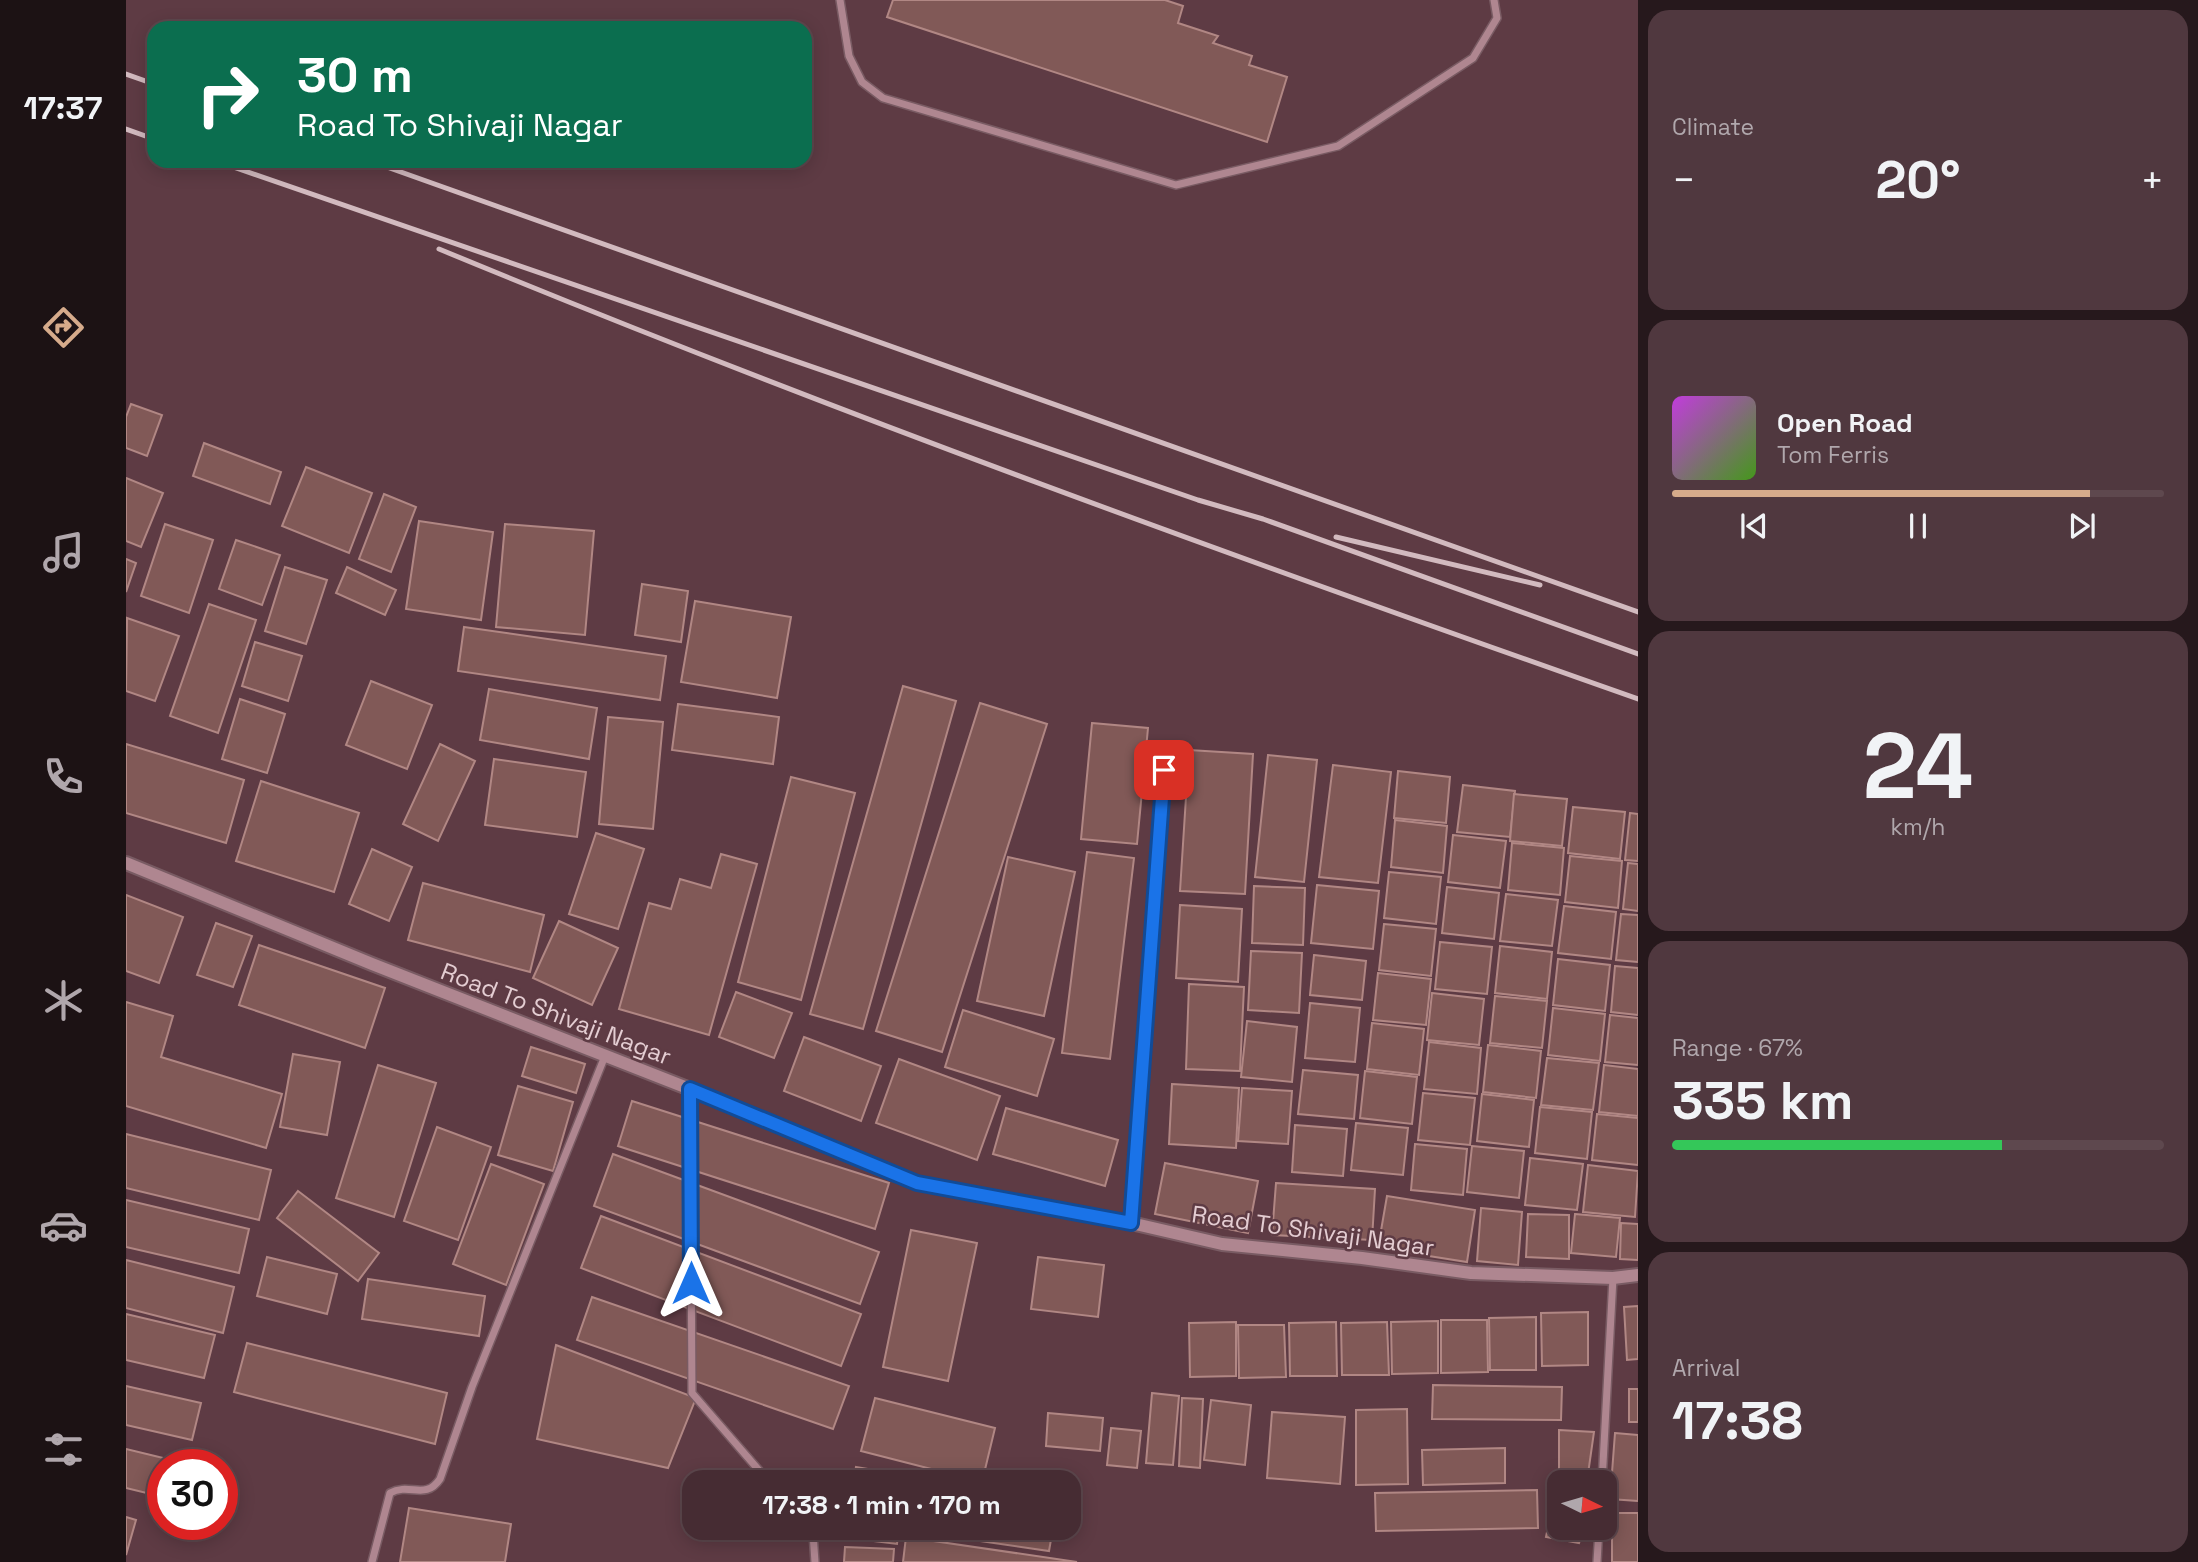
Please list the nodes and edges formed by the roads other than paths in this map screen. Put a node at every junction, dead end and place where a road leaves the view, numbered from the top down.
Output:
1 (840, 0) edge
2 (1494, 0) edge
3 (1164, 770) dead end
4 (126, 863) edge
5 (605, 1056) junction
6 (690, 1089) junction
7 (1131, 1223) junction
8 (1638, 1275) edge
9 (1613, 1278) junction
10 (759, 1470) edge
11 (1603, 1470) edge
12 (813, 1540) edge
13 (1598, 1540) edge
14 (372, 1562) edge
15 (815, 1562) edge
16 (1597, 1562) edge

1 - 2 street
3 - 7 street
4 - 5 street, Road To Shivaji Nagar
5 - 6 street, Road To Shivaji Nagar
5 - 14 street
6 - 7 street, Road To Shivaji Nagar
6 - 10 street
7 - 9 street, Road To Shivaji Nagar
8 - 9 street, Road To Shivaji Nagar
9 - 11 street
12 - 15 street
13 - 16 street

